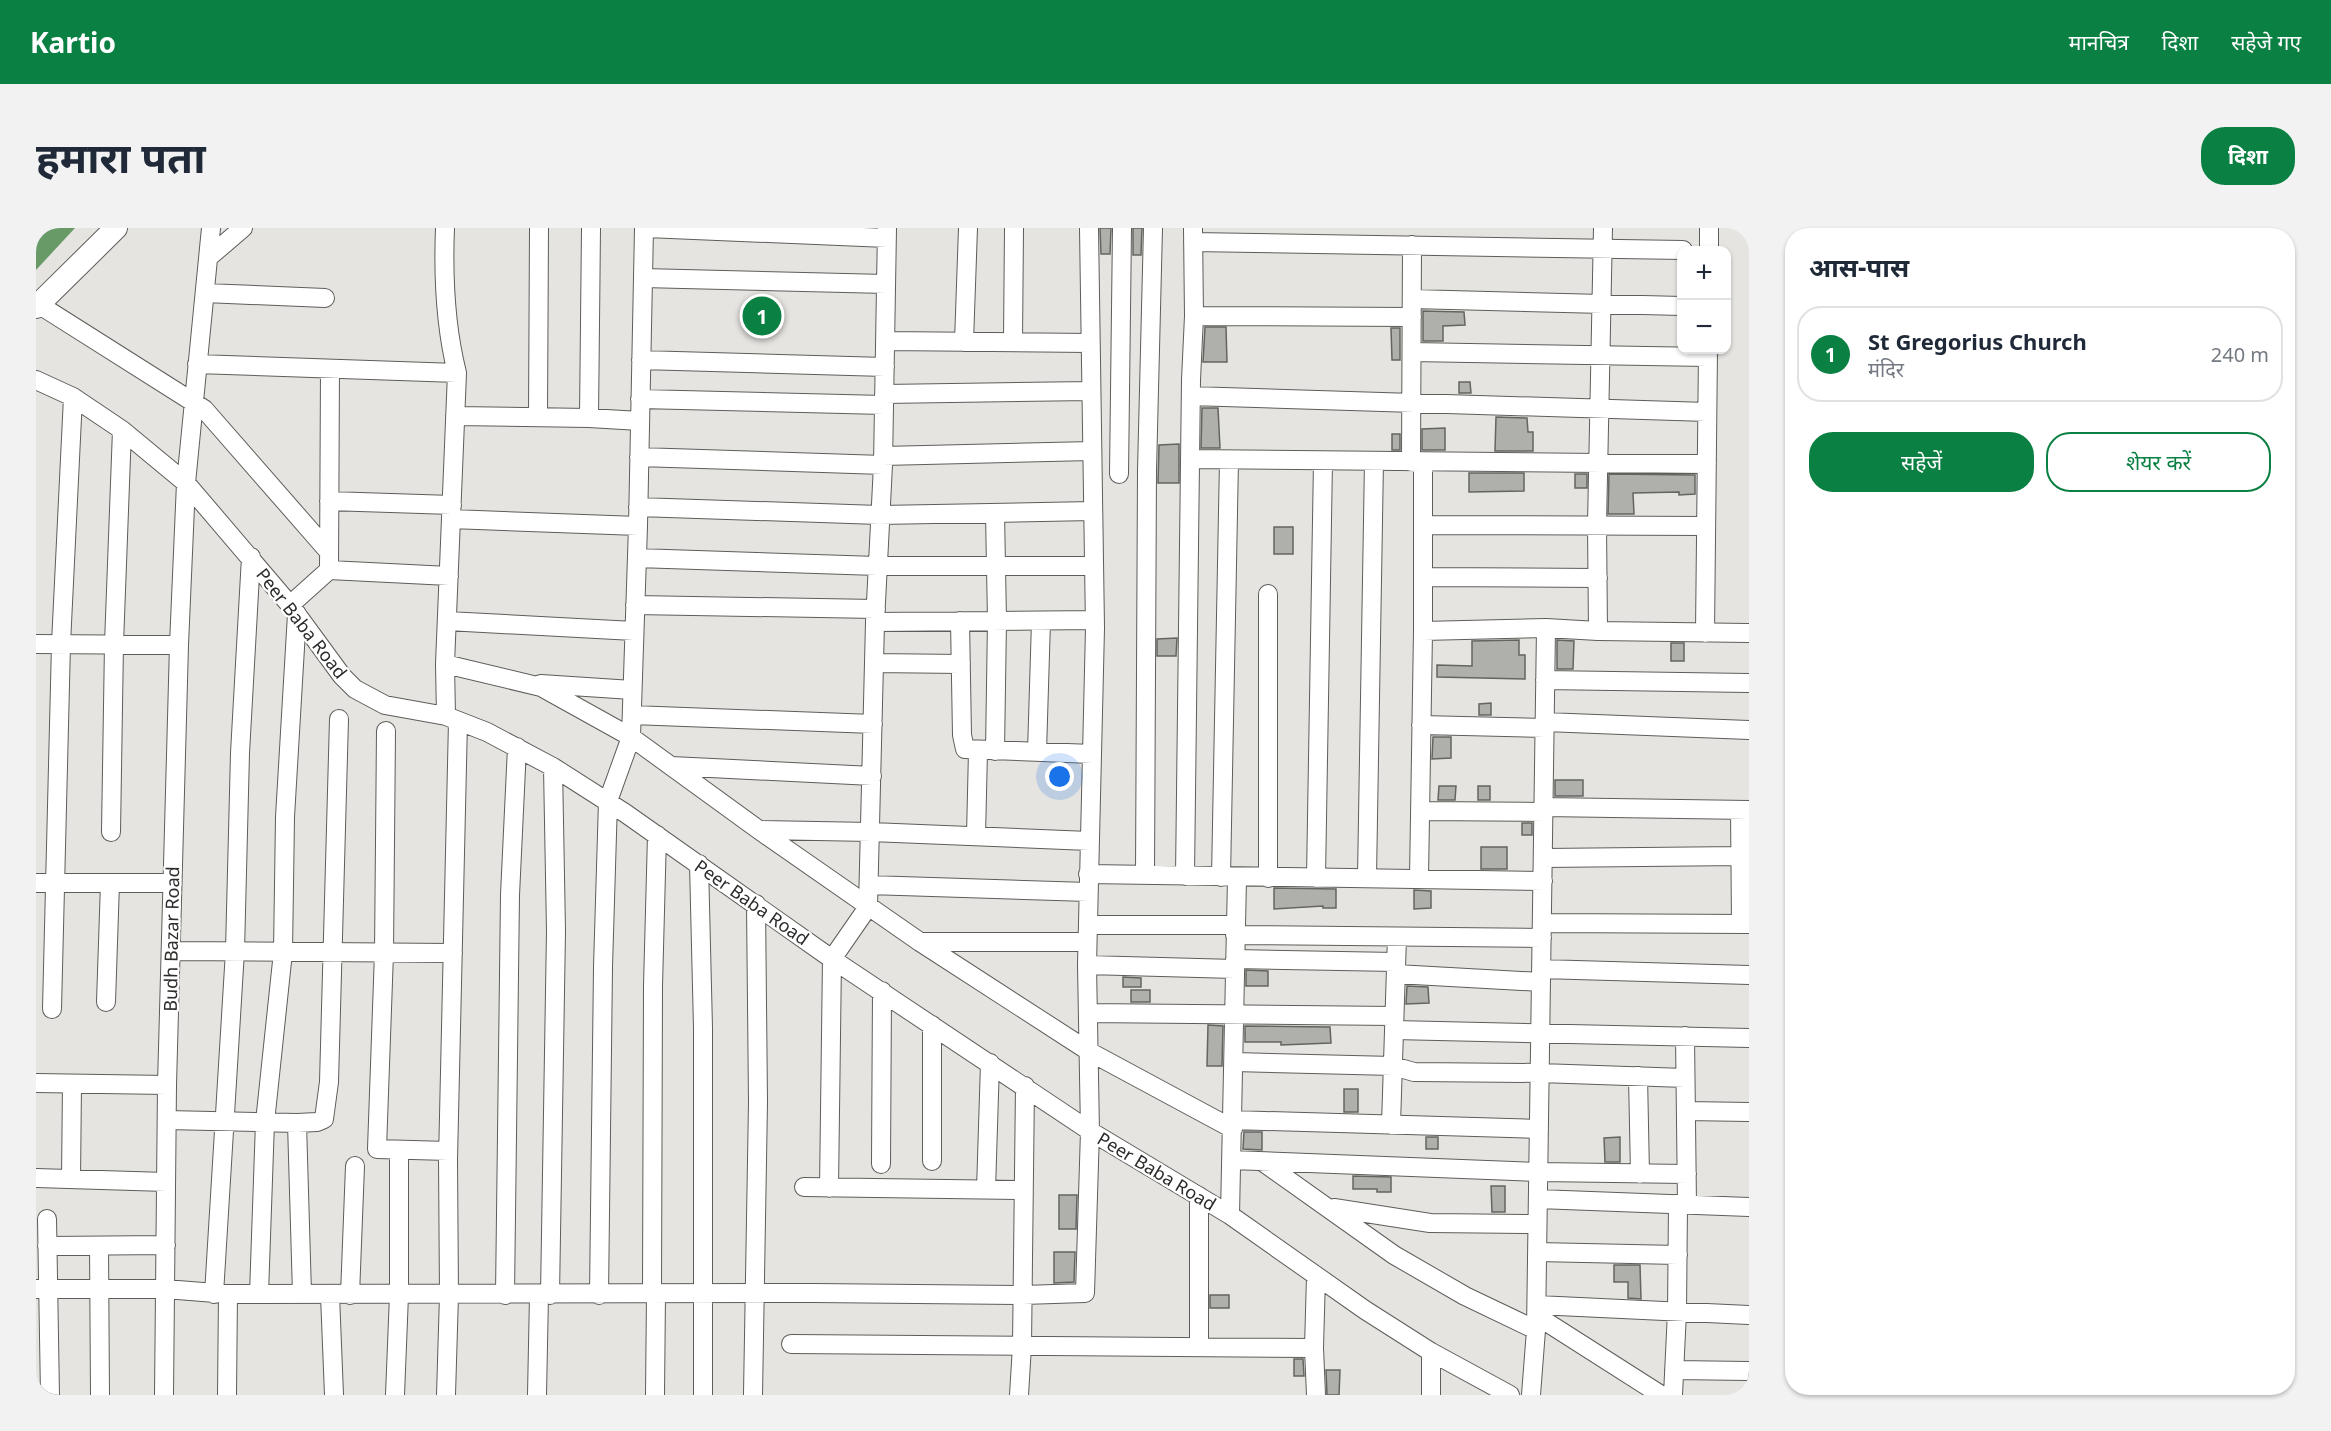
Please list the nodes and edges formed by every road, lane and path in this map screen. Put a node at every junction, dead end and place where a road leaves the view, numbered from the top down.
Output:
1 (116, 228) edge
2 (211, 228) edge
3 (243, 228) edge
4 (445, 228) edge
5 (539, 228) edge
6 (591, 228) edge
7 (645, 228) edge
8 (968, 228) edge
9 (1014, 228) edge
10 (1089, 228) edge
11 (1122, 228) edge
12 (1153, 228) edge
13 (1603, 228) edge
14 (1709, 228) edge
15 (887, 233) edge
16 (1193, 235) edge
17 (1412, 245) junction
18 (1709, 246) edge
19 (1603, 249) junction
20 (1677, 250) edge
21 (209, 257) junction
22 (643, 278) junction
23 (886, 284) junction
24 (205, 293) junction
25 (325, 298) dead end
26 (1413, 299) junction
27 (1602, 303) junction
28 (37, 305) edge
29 (1677, 306) edge
30 (1194, 316) junction
31 (1412, 317) junction
32 (885, 341) junction
33 (964, 342) junction
34 (1013, 342) junction
35 (1090, 343) junction
36 (1412, 352) junction
37 (1677, 354) edge
38 (1708, 354) edge
39 (1601, 355) junction
40 (641, 360) junction
41 (198, 364) junction
42 (885, 367) junction
43 (330, 369) junction
44 (457, 374) junction
45 (36, 380) edge
46 (1090, 391) junction
47 (1191, 396) junction
48 (73, 397) junction
49 (640, 399) junction
50 (884, 400) junction
51 (1412, 402) junction
52 (194, 403) junction
53 (1600, 408) junction
54 (1707, 412) junction
55 (455, 416) junction
56 (538, 417) junction
57 (589, 417) junction
58 (640, 421) junction
59 (122, 430) junction
60 (1092, 451) junction
61 (639, 457) junction
62 (1190, 459) junction
63 (883, 460) junction
64 (1229, 460) junction
65 (1323, 461) junction
66 (1374, 461) junction
67 (1417, 462) junction
68 (1600, 464) junction
69 (1707, 464) junction
70 (1119, 474) dead end
71 (186, 483) junction
72 (329, 501) junction
73 (638, 507) junction
74 (1093, 511) junction
75 (452, 512) junction
76 (995, 513) junction
77 (879, 515) junction
78 (1423, 525) junction
79 (1597, 525) junction
80 (638, 526) junction
81 (1706, 526) junction
82 (329, 552) junction
83 (250, 557) junction
84 (637, 558) junction
85 (877, 566) junction
86 (997, 566) junction
87 (1094, 566) junction
88 (329, 570) junction
89 (449, 576) junction
90 (1423, 577) junction
91 (1598, 578) junction
92 (1268, 594) dead end
93 (635, 605) junction
94 (294, 610) junction
95 (875, 616) junction
96 (1095, 620) junction
97 (447, 621) junction
98 (960, 621) junction
99 (997, 621) junction
100 (1041, 621) junction
101 (1546, 628) junction
102 (634, 631) junction
103 (1423, 631) junction
104 (1598, 631) junction
105 (1705, 633) junction
106 (1749, 633) edge
107 (36, 644) edge
108 (61, 644) junction
109 (114, 644) junction
110 (179, 645) junction
111 (874, 663) junction
112 (445, 664) junction
113 (961, 664) junction
114 (1545, 680) junction
115 (522, 682) junction
116 (1749, 683) edge
117 (632, 690) junction
118 (632, 715) junction
119 (339, 719) dead end
120 (452, 719) junction
121 (873, 724) junction
122 (1421, 725) junction
123 (1545, 725) junction
124 (1749, 730) edge
125 (386, 731) dead end
126 (631, 737) junction
127 (517, 747) junction
128 (986, 751) junction
129 (1037, 752) junction
130 (1092, 754) junction
131 (671, 766) junction
132 (554, 767) junction
133 (872, 776) junction
134 (608, 801) junction
135 (1544, 810) junction
136 (1744, 810) edge
137 (1420, 811) junction
138 (759, 830) junction
139 (111, 832) dead end
140 (871, 832) junction
141 (657, 835) junction
142 (976, 836) junction
143 (1089, 841) junction
144 (1744, 852) edge
145 (1543, 858) junction
146 (699, 864) junction
147 (1145, 875) junction
148 (1185, 876) junction
149 (1367, 877) junction
150 (1228, 878) junction
151 (1268, 878) junction
152 (1316, 878) junction
153 (1419, 878) junction
154 (1543, 881) junction
155 (36, 883) edge
156 (110, 883) junction
157 (172, 883) junction
158 (1088, 883) junction
159 (55, 884) junction
160 (869, 885) junction
161 (1745, 889) edge
162 (756, 904) junction
163 (868, 907) junction
164 (1745, 924) edge
165 (1235, 930) junction
166 (1542, 931) junction
167 (1088, 934) junction
168 (1397, 937) junction
169 (920, 942) junction
170 (171, 951) junction
171 (235, 951) junction
172 (283, 952) junction
173 (332, 952) junction
174 (384, 953) junction
175 (453, 953) junction
176 (832, 959) junction
177 (1235, 964) junction
178 (1087, 965) junction
179 (1396, 968) junction
180 (1749, 975) edge
181 (1541, 976) junction
182 (882, 991) junction
183 (106, 1002) dead end
184 (52, 1010) dead end
185 (1088, 1013) junction
186 (1235, 1016) junction
187 (1394, 1023) junction
188 (933, 1025) junction
189 (1540, 1033) junction
190 (1685, 1036) junction
191 (1749, 1038) edge
192 (1090, 1052) junction
193 (990, 1062) junction
194 (1234, 1062) junction
195 (1393, 1066) junction
196 (1540, 1072) junction
197 (1638, 1076) junction
198 (1685, 1078) junction
199 (36, 1083) edge
200 (72, 1084) junction
201 (167, 1085) junction
202 (1025, 1086) junction
203 (1686, 1111) junction
204 (1749, 1112) edge
205 (167, 1120) junction
206 (224, 1121) junction
207 (264, 1122) junction
208 (297, 1123) junction
209 (1233, 1124) junction
210 (1391, 1125) junction
211 (1539, 1129) junction
212 (1090, 1131) junction
213 (399, 1150) junction
214 (448, 1150) junction
215 (1232, 1160) junction
216 (933, 1161) dead end
217 (1263, 1162) junction
218 (880, 1164) dead end
219 (355, 1166) dead end
220 (1539, 1172) junction
221 (1640, 1174) junction
222 (1687, 1174) junction
223 (36, 1178) edge
224 (70, 1179) junction
225 (166, 1182) junction
226 (804, 1186) dead end
227 (829, 1188) junction
228 (986, 1190) junction
229 (1022, 1190) junction
230 (1199, 1196) junction
231 (1538, 1199) junction
232 (1683, 1204) junction
233 (1329, 1207) junction
234 (1749, 1207) edge
235 (1230, 1215) junction
236 (47, 1219) dead end
237 (1537, 1224) junction
238 (166, 1245) junction
239 (47, 1246) junction
240 (99, 1246) junction
241 (1537, 1252) junction
242 (1678, 1255) junction
243 (1316, 1276) junction
244 (41, 1289) edge
245 (98, 1289) junction
246 (165, 1289) junction
247 (755, 1293) junction
248 (221, 1294) junction
249 (259, 1294) junction
250 (302, 1294) junction
251 (654, 1294) junction
252 (703, 1294) junction
253 (330, 1295) junction
254 (350, 1295) junction
255 (399, 1295) junction
256 (449, 1295) junction
257 (505, 1295) junction
258 (545, 1295) junction
259 (599, 1295) junction
260 (1023, 1295) junction
261 (1677, 1312) junction
262 (1749, 1315) edge
263 (1536, 1317) junction
264 (791, 1344) dead end
265 (1022, 1346) junction
266 (1199, 1347) junction
267 (1314, 1347) junction
268 (1431, 1352) junction
269 (1674, 1370) junction
270 (1749, 1371) edge
271 (50, 1395) edge
272 (100, 1395) edge
273 (164, 1395) edge
274 (227, 1395) edge
275 (334, 1395) edge
276 (395, 1395) edge
277 (446, 1395) edge
278 (537, 1395) edge
279 (655, 1395) edge
280 (703, 1395) edge
281 (753, 1395) edge
282 (1019, 1395) edge
283 (1316, 1395) edge
284 (1431, 1395) edge
285 (1510, 1395) edge
286 (1531, 1395) edge
287 (1662, 1395) edge
288 (1673, 1395) edge

1 - 28 street
2 - 21 street, Budh Bazar Road
3 - 21 street
4 - 44 street
5 - 56 street
6 - 57 street
7 - 15 street
7 - 22 street
8 - 33 street
9 - 34 street
10 - 35 street
11 - 70 street
12 - 147 street
13 - 19 street
14 - 18 street
15 - 23 street
16 - 17 street
16 - 30 street
17 - 19 street
17 - 26 street
19 - 20 street
19 - 27 street
21 - 24 street, Budh Bazar Road
22 - 23 street
22 - 40 street
23 - 32 street
24 - 25 street
24 - 41 street, Budh Bazar Road
26 - 27 street
26 - 31 street
27 - 29 street
27 - 39 street
28 - 52 street
30 - 31 street
30 - 47 street
31 - 36 street
32 - 33 street
32 - 42 street
33 - 34 street
34 - 35 street
35 - 46 street
36 - 39 street
36 - 51 street
37 - 39 street
38 - 54 street
39 - 53 street
40 - 42 street
40 - 49 street
41 - 43 street
41 - 52 street, Budh Bazar Road
42 - 50 street
43 - 44 street
43 - 72 street
44 - 55 street
45 - 48 street, Peer Baba Road
46 - 50 street
46 - 60 street
47 - 51 street
47 - 62 street
48 - 59 street, Peer Baba Road
48 - 108 street
49 - 50 street
49 - 58 street
50 - 63 street
51 - 53 street
51 - 67 street
52 - 71 street, Budh Bazar Road
52 - 82 street
53 - 54 street
53 - 68 street
54 - 69 street
55 - 56 street
55 - 75 street
56 - 57 street
57 - 58 street
58 - 61 street
59 - 71 street, Peer Baba Road
59 - 109 street
60 - 63 street
60 - 74 street
61 - 63 street
61 - 73 street
62 - 64 street
62 - 148 street
63 - 77 street
64 - 65 street
64 - 150 street
65 - 66 street
65 - 152 street
66 - 67 street
66 - 149 street
67 - 68 street
67 - 78 street
68 - 69 street
68 - 79 street
69 - 81 street
71 - 83 street, Peer Baba Road
71 - 110 street, Budh Bazar Road
72 - 75 street
72 - 82 street
73 - 77 street
73 - 80 street
74 - 76 street
74 - 87 street
75 - 80 street
75 - 89 street
76 - 77 street
76 - 86 street
77 - 85 street
78 - 79 street
78 - 90 street
79 - 81 street
79 - 91 street
80 - 84 street
81 - 105 street
82 - 88 street
83 - 94 street, Peer Baba Road
83 - 171 street
84 - 85 street
84 - 93 street
85 - 86 street
85 - 95 street
86 - 87 street
86 - 99 street
87 - 96 street
88 - 89 street
88 - 94 street
89 - 97 street
90 - 91 street
90 - 103 street
91 - 104 street
92 - 151 street
93 - 95 street
93 - 102 street
94 - 120 street, Peer Baba Road
94 - 172 street
95 - 98 street
95 - 111 street
96 - 100 street
96 - 130 street
97 - 102 street
97 - 112 street
98 - 99 street
98 - 113 street
99 - 100 street
99 - 128 street
100 - 129 street
101 - 103 street
101 - 104 street
101 - 114 street
102 - 117 street
103 - 122 street
104 - 105 street
105 - 106 street
107 - 108 street
108 - 109 street
108 - 159 street
109 - 110 street
109 - 139 street
110 - 157 street, Budh Bazar Road
111 - 113 street
111 - 121 street
112 - 115 street
112 - 120 street
113 - 128 street
114 - 116 street
114 - 123 street
115 - 117 street
115 - 126 street
117 - 118 street
118 - 121 street
118 - 126 street
119 - 173 street
120 - 127 street, Peer Baba Road
120 - 175 street
121 - 133 street
122 - 123 street
122 - 137 street
123 - 124 street
123 - 135 street
125 - 174 street
126 - 131 street
126 - 134 street
127 - 132 street, Peer Baba Road
127 - 257 street
128 - 129 street
128 - 142 street
129 - 130 street
130 - 143 street
131 - 133 street
131 - 138 street
132 - 134 street, Peer Baba Road
132 - 258 street
133 - 140 street
134 - 141 street, Peer Baba Road
134 - 259 street
135 - 136 street
135 - 137 street
135 - 145 street
136 - 144 street
137 - 153 street
138 - 140 street
138 - 163 street
140 - 142 street
140 - 160 street
141 - 146 street, Peer Baba Road
141 - 251 street
142 - 143 street
143 - 158 street
144 - 145 street
144 - 161 street
145 - 154 street
146 - 162 street, Peer Baba Road
146 - 252 street
147 - 148 street
147 - 158 street
148 - 150 street
149 - 152 street
149 - 153 street
150 - 151 street
150 - 165 street
151 - 152 street
153 - 154 street
154 - 166 street
155 - 159 street
156 - 157 street
156 - 159 street
156 - 183 street
157 - 170 street, Budh Bazar Road
158 - 160 street
158 - 167 street
159 - 184 street
160 - 163 street
161 - 164 street
162 - 176 street, Peer Baba Road
162 - 247 street
163 - 169 street
163 - 176 street
164 - 166 street
165 - 167 street
165 - 168 street
165 - 177 street
166 - 168 street
166 - 181 street
167 - 169 street
167 - 178 street
168 - 179 street
169 - 192 street
170 - 171 street
170 - 201 street, Budh Bazar Road
171 - 172 street
171 - 206 street
172 - 173 street
172 - 207 street
173 - 174 street
173 - 208 street
174 - 175 street
174 - 213 street
175 - 214 street
176 - 182 street, Peer Baba Road
176 - 227 street
177 - 178 street
177 - 179 street
177 - 186 street
178 - 185 street
179 - 181 street
179 - 187 street
180 - 181 street
181 - 189 street
182 - 188 street, Peer Baba Road
182 - 218 street
185 - 186 street
185 - 192 street
186 - 187 street
186 - 194 street
187 - 189 street
187 - 195 street
188 - 193 street, Peer Baba Road
188 - 216 street
189 - 190 street
189 - 196 street
190 - 191 street
190 - 198 street
192 - 209 street
192 - 212 street
193 - 202 street, Peer Baba Road
193 - 228 street
194 - 195 street
194 - 209 street
195 - 196 street
195 - 210 street
196 - 197 street
196 - 211 street
197 - 198 street
197 - 221 street
198 - 203 street
199 - 200 street
200 - 201 street
200 - 224 street
201 - 205 street, Budh Bazar Road
202 - 212 street, Peer Baba Road
202 - 229 street
203 - 204 street
203 - 222 street
205 - 206 street
205 - 225 street, Budh Bazar Road
206 - 207 street
206 - 248 street
207 - 208 street
207 - 249 street
208 - 250 street
209 - 210 street
209 - 215 street
210 - 211 street
211 - 220 street
212 - 230 street, Peer Baba Road
212 - 260 street
213 - 214 street
213 - 255 street
214 - 256 street
215 - 217 street
215 - 235 street
217 - 220 street
217 - 233 street
219 - 254 street
220 - 221 street
220 - 231 street
221 - 222 street
222 - 232 street
223 - 224 street
224 - 225 street
225 - 238 street, Budh Bazar Road
226 - 227 street
227 - 228 street
228 - 229 street
229 - 260 street
230 - 235 street, Peer Baba Road
230 - 266 street
231 - 232 street
231 - 237 street
232 - 234 street
232 - 242 street
233 - 237 street
233 - 263 street
235 - 243 street, Peer Baba Road
236 - 239 street
237 - 241 street
238 - 240 street
238 - 246 street, Budh Bazar Road
239 - 240 street
239 - 244 street
240 - 245 street
241 - 242 street
241 - 263 street
242 - 261 street
243 - 267 street
243 - 268 street, Peer Baba Road
244 - 245 street
244 - 271 street
245 - 246 street
245 - 272 street
246 - 248 street
246 - 273 street, Budh Bazar Road
247 - 252 street
247 - 260 street
247 - 281 street
248 - 249 street
248 - 274 street
249 - 250 street
250 - 253 street
251 - 252 street
251 - 259 street
251 - 279 street
252 - 280 street
253 - 254 street
253 - 275 street
254 - 255 street
255 - 256 street
255 - 276 street
256 - 257 street
256 - 277 street
257 - 258 street
258 - 259 street
258 - 278 street
260 - 265 street
261 - 262 street
261 - 263 street
261 - 269 street
263 - 286 street
263 - 287 street
264 - 265 street
265 - 266 street
265 - 282 street
266 - 267 street
267 - 283 street
268 - 284 street
268 - 285 street, Peer Baba Road
269 - 270 street
269 - 288 street

